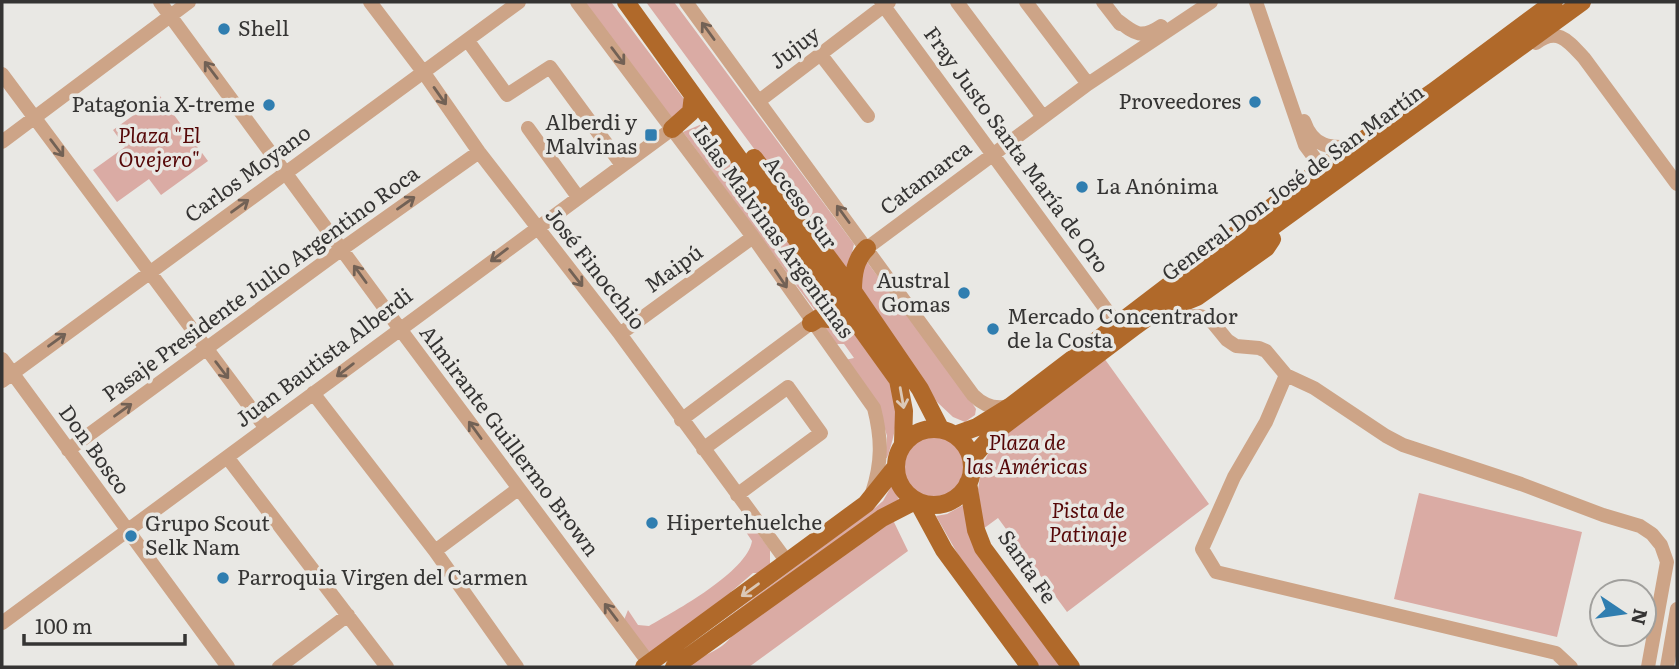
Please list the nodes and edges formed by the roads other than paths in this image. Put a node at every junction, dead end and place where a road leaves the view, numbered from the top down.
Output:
1 (160, 2) edge
2 (189, 2) edge
3 (370, 2) edge
4 (519, 2) edge
5 (577, 2) edge
6 (626, 2) edge
7 (640, 2) edge
8 (686, 2) edge
9 (957, 2) edge
10 (1026, 2) edge
11 (1103, 2) edge
12 (1197, 2) edge
13 (1211, 2) edge
14 (1256, 2) edge
15 (1263, 2) edge
16 (1581, 2) edge
17 (885, 3) edge
18 (1555, 11) edge
19 (170, 15) junction
20 (1116, 19) junction
21 (468, 41) junction
22 (1140, 51) junction
23 (821, 55) junction
24 (424, 73) junction
25 (2, 74) edge
26 (1472, 80) junction
27 (1088, 84) junction
28 (693, 95) junction
29 (759, 101) junction
30 (1618, 103) junction
31 (868, 116) dead end
32 (1043, 117) junction
33 (34, 119) junction
34 (528, 128) dead end
35 (673, 129) junction
36 (2, 142) edge
37 (1356, 145) junction
38 (479, 152) junction
39 (992, 155) junction
40 (622, 165) junction
41 (287, 172) junction
42 (1333, 172) junction
43 (1677, 184) edge
44 (578, 197) junction
45 (1262, 225) junction
46 (536, 227) junction
47 (753, 237) junction
48 (867, 248) junction
49 (342, 249) junction
50 (149, 272) junction
51 (853, 292) junction
52 (1174, 307) junction
53 (1147, 317) junction
54 (858, 322) junction
55 (811, 323) junction
56 (1116, 323) junction
57 (400, 329) junction
58 (620, 334) junction
59 (206, 349) junction
60 (2, 359) edge
61 (1286, 375) junction
62 (7, 377) edge
63 (313, 393) junction
64 (1011, 406) junction
65 (681, 420) junction
66 (265, 427) junction
67 (947, 432) junction
68 (903, 443) junction
69 (703, 449) junction
70 (68, 450) junction
71 (227, 457) junction
72 (971, 459) junction
73 (895, 468) junction
74 (968, 484) junction
75 (518, 489) junction
76 (737, 495) junction
77 (916, 501) junction
78 (866, 504) junction
79 (127, 530) junction
80 (435, 551) junction
81 (788, 563) junction
82 (1677, 609) edge
83 (348, 615) junction
84 (2, 623) edge
85 (648, 666) edge
86 (228, 667) edge
87 (279, 667) edge
88 (387, 667) edge
89 (517, 667) edge
90 (674, 667) edge
91 (1030, 667) edge
92 (1071, 667) edge
93 (1571, 667) edge
94 (1648, 667) edge
95 (1667, 667) edge

1 - 19 street, Almirante Guillermo Brown
2 - 19 street
3 - 24 street, José Finocchio
4 - 21 street, Carlos Moyano
5 -> 35 street, Islas Malvinas Argentinas
6 - 28 main road, Acceso Sur
7 - 51 main road, Acceso Sur
29 -> 8 street
9 - 32 street
10 - 27 street
11 - 20 street
12 - 20 street
13 - 22 street, Catamarca
14 - 42 street
15 - 37 street
16 - 18 main road, General Don José de San Martín
17 - 23 street, Jujuy
17 - 39 street, Fray Justo Santa María de Oro
18 - 26 main road, General Don José de San Martín
18 - 30 street
18 - 37 main road, General Don José de San Martín
19 - 33 street
41 -> 19 street, Almirante Guillermo Brown
20 - 22 street
21 - 24 street, Carlos Moyano
21 - 40 street
22 - 27 street, Catamarca
23 - 29 street, Jujuy
23 - 31 street
24 -> 38 street, José Finocchio
24 - 41 street, Carlos Moyano
25 - 33 street
26 - 30 street
26 - 42 main road, General Don José de San Martín
27 - 32 street, Catamarca
28 - 35 main road
28 - 54 main road, Acceso Sur
48 -> 29 street
30 - 43 street
32 - 39 street, Catamarca
33 - 36 street
33 -> 50 street
34 - 44 street
35 - 40 street, Juan Bautista Alberdi
35 - 47 street, Islas Malvinas Argentinas
37 - 42 main road, General Don José de San Martín
38 - 46 street, José Finocchio
49 -> 38 street, Pasaje Presidente Julio Argentino Roca
39 - 48 street, Catamarca
39 - 56 street, Fray Justo Santa María de Oro
40 - 44 street, Juan Bautista Alberdi
41 - 49 street, Almirante Guillermo Brown
50 -> 41 street, Carlos Moyano
42 - 45 main road, General Don José de San Martín
44 - 46 street, Juan Bautista Alberdi
45 - 52 main road
45 - 53 main road, General Don José de San Martín
45 - 56 main road, General Don José de San Martín
46 -> 57 street, Juan Bautista Alberdi
46 -> 58 street, José Finocchio
47 -> 55 street, Islas Malvinas Argentinas
47 - 58 street, Maipú
48 - 51 main road
48 - 64 street
57 -> 49 street, Almirante Guillermo Brown
49 - 59 street, Pasaje Presidente Julio Argentino Roca
50 - 59 street
62 -> 50 street, Carlos Moyano
51 - 67 main road, Acceso Sur
52 - 53 main road
52 - 61 street
53 - 72 main road, General Don José de San Martín
54 - 55 main road
54 -> 68 main road, Acceso Sur
55 - 65 street
55 - 78 street, Islas Malvinas Argentinas
56 - 64 main road, General Don José de San Martín
57 -> 63 street, Juan Bautista Alberdi
75 -> 57 street, Almirante Guillermo Brown
58 - 65 street, José Finocchio
59 -> 66 street
70 -> 59 street, Pasaje Presidente Julio Argentino Roca
60 - 62 street, Don Bosco
61 - 93 street
61 - 94 street
62 - 70 street, Don Bosco
63 - 66 street, Juan Bautista Alberdi
63 - 80 street
64 - 67 main road, General Don José de San Martín
65 - 69 street, José Finocchio
66 - 71 street, Juan Bautista Alberdi
67 - 68 main road
67 - 72 main road
68 - 73 main road
69 - 76 street, José Finocchio
69 - 76 street
70 - 79 street, Don Bosco
71 - 79 street, Juan Bautista Alberdi
71 - 83 street
72 - 74 main road
73 - 77 main road
73 - 78 main road
74 - 77 main road
74 - 92 main road, Santa Fe
75 - 80 street
85 -> 75 street, Almirante Guillermo Brown
76 - 81 street, José Finocchio
77 - 90 main road
77 - 91 main road
78 - 81 main road
79 - 84 street, Juan Bautista Alberdi
79 - 86 street, Don Bosco
80 - 89 street
81 -> 85 main road
82 - 95 street
83 - 87 street
83 - 88 street

